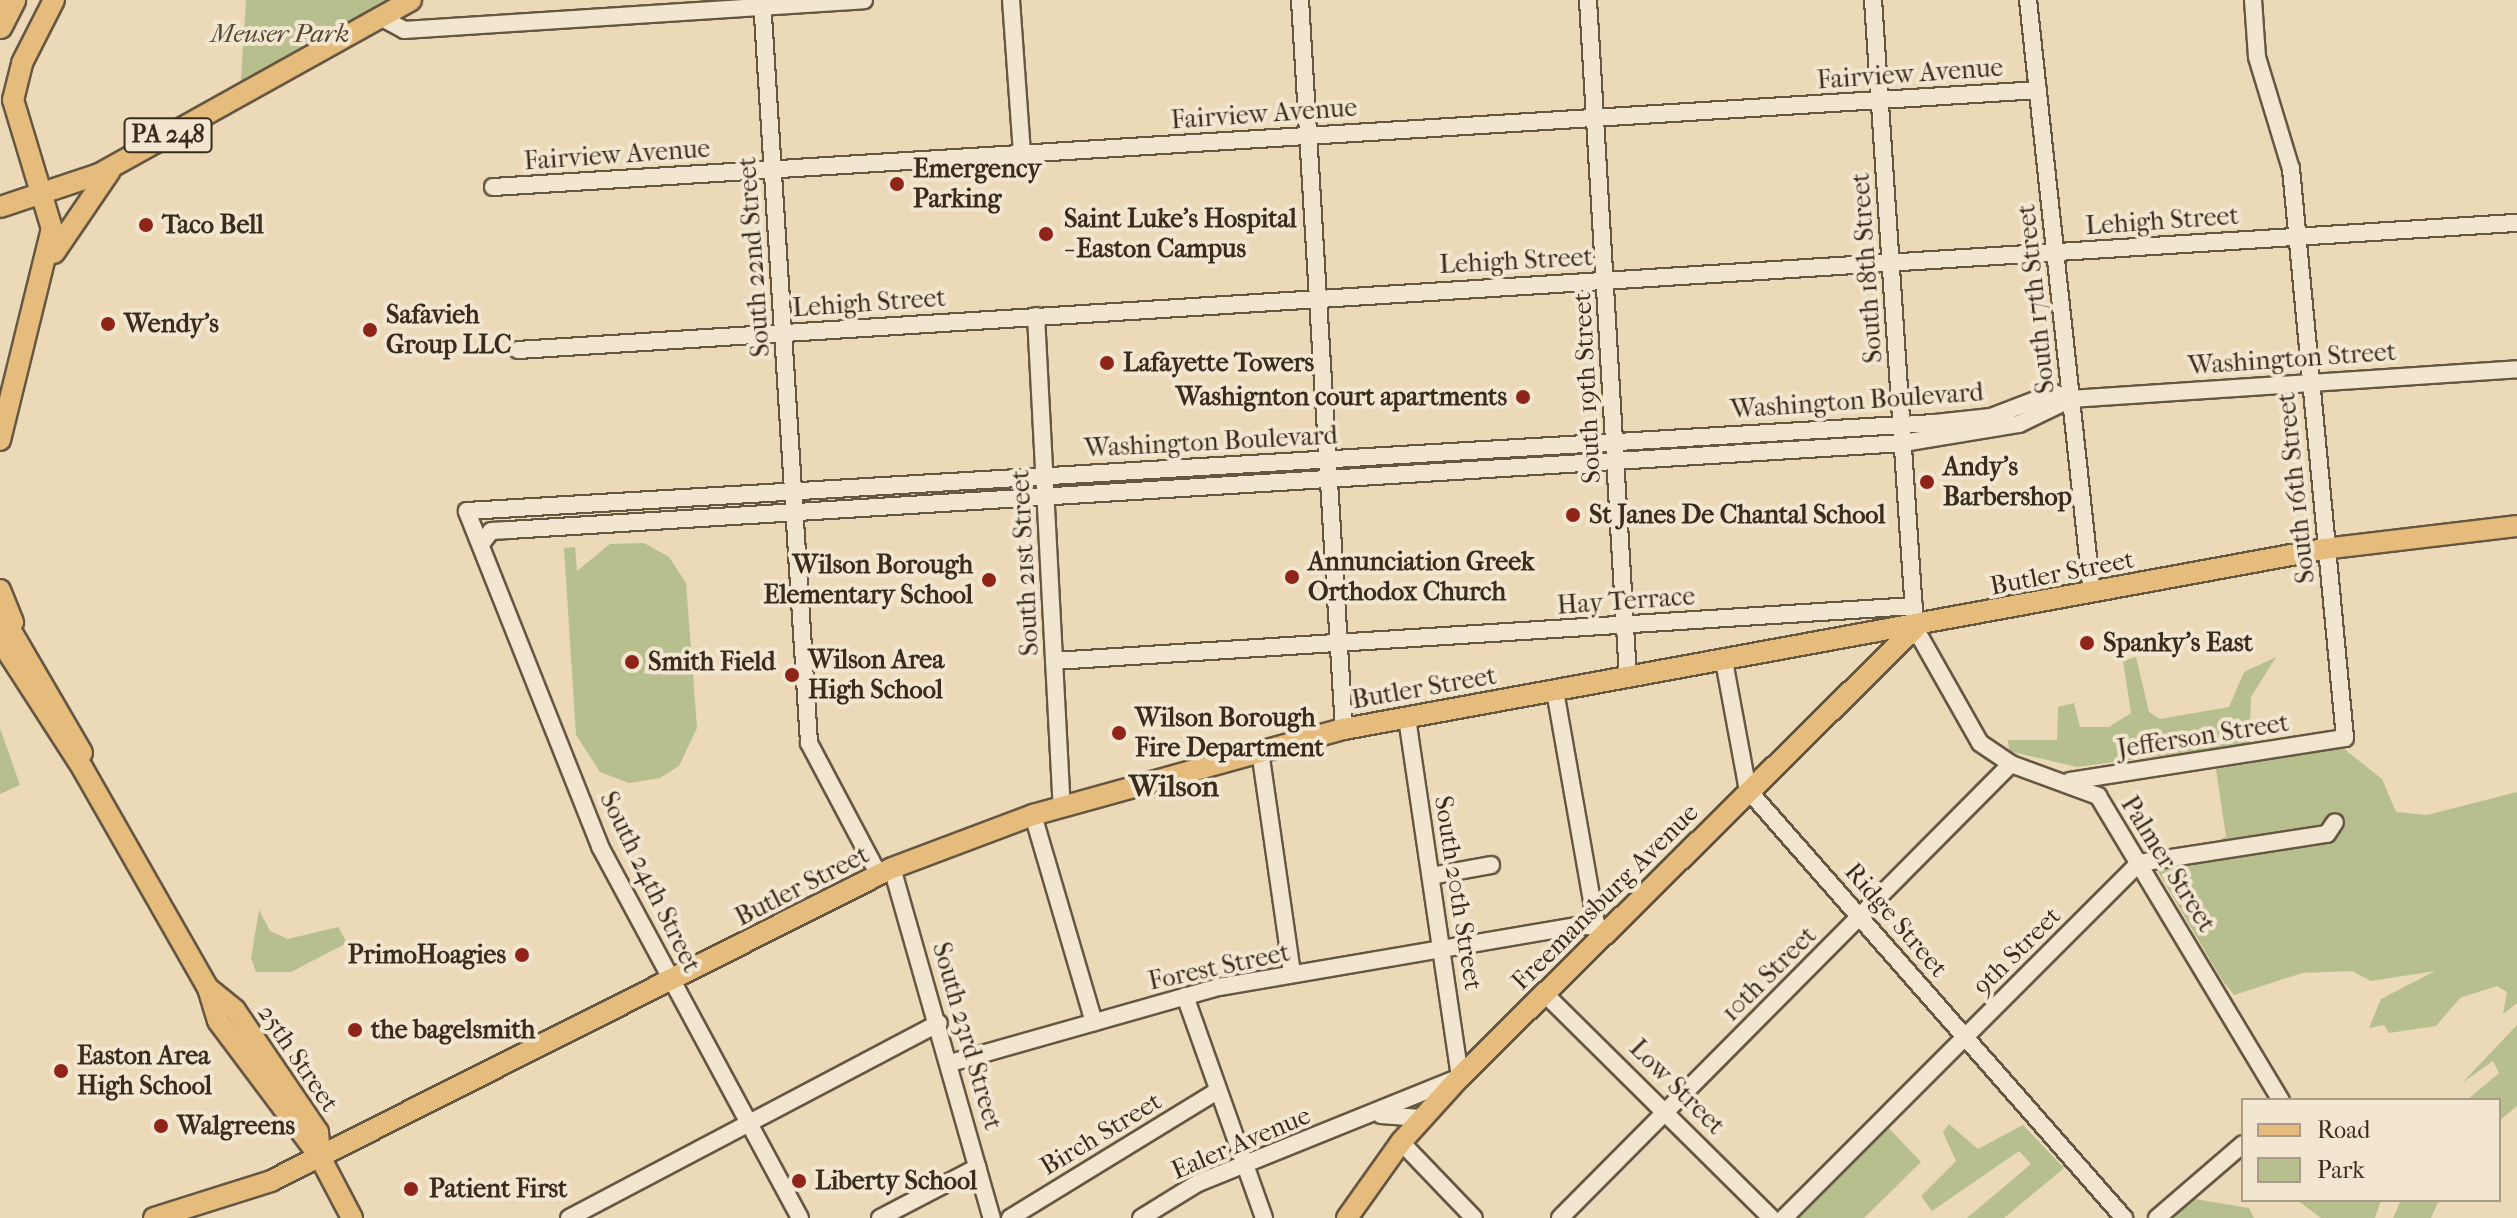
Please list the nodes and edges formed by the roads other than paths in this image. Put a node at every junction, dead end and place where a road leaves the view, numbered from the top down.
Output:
1 (13, 0) edge
2 (54, 0) edge
3 (411, 0) edge
4 (864, 0) edge
5 (1011, 0) edge
6 (1300, 0) edge
7 (1588, 0) edge
8 (1873, 0) edge
9 (2028, 0) edge
10 (2253, 0) edge
11 (762, 3) edge
12 (380, 17) junction
13 (0, 26) edge
14 (2038, 90) junction
15 (1880, 100) junction
16 (1595, 118) junction
17 (1308, 136) junction
18 (1022, 154) junction
19 (114, 166) junction
20 (773, 169) junction
21 (493, 187) dead end
22 (43, 197) junction
23 (0, 207) edge
24 (0, 220) edge
25 (2517, 223) edge
26 (2296, 237) junction
27 (2055, 252) junction
28 (1891, 261) junction
29 (48, 264) junction
30 (1605, 280) junction
31 (1318, 297) junction
32 (1036, 316) junction
33 (783, 332) junction
34 (518, 350) dead end
35 (2517, 369) edge
36 (2309, 381) junction
37 (2071, 399) junction
38 (1902, 424) junction
39 (0, 440) edge
40 (1614, 442) junction
41 (1903, 443) junction
42 (1328, 459) junction
43 (1615, 461) junction
44 (1044, 476) junction
45 (1329, 479) junction
46 (793, 491) junction
47 (1045, 496) junction
48 (467, 511) joint
49 (794, 512) junction
50 (2517, 526) edge
51 (481, 544) junction
52 (2324, 549) junction
53 (0, 590) edge
54 (2092, 594) junction
55 (1914, 606) junction
56 (0, 612) edge
57 (1625, 625) junction
58 (1915, 628) junction
59 (10, 638) edge
60 (1339, 643) junction
61 (1054, 661) junction
62 (1724, 661) junction
63 (1628, 678) junction
64 (1555, 691) junction
65 (1407, 717) junction
66 (1344, 729) junction
67 (2345, 738) joint
68 (1260, 751) junction
69 (2011, 764) junction
70 (2068, 781) junction
71 (1748, 790) junction
72 (1062, 807) junction
73 (1033, 815) junction
74 (2335, 822) dead end
75 (2139, 863) junction
76 (1491, 865) dead end
77 (886, 872) junction
78 (1431, 876) junction
79 (1861, 916) junction
80 (1602, 926) junction
81 (1440, 950) junction
82 (1292, 974) junction
83 (672, 981) junction
84 (1544, 993) junction
85 (1185, 996) junction
86 (1094, 1022) junction
87 (939, 1023) junction
88 (1966, 1036) junction
89 (950, 1063) junction
90 (1460, 1077) junction
91 (1217, 1091) junction
92 (2280, 1098) edge
93 (1666, 1111) junction
94 (1363, 1117) junction
95 (1421, 1118) junction
96 (749, 1125) junction
97 (1401, 1142) junction
98 (2241, 1146) edge
99 (320, 1157) junction
100 (1246, 1163) junction
101 (978, 1167) junction
102 (154, 1218) edge
103 (352, 1218) edge
104 (569, 1218) edge
105 (800, 1218) edge
106 (880, 1218) edge
107 (992, 1218) edge
108 (1010, 1218) edge
109 (1141, 1218) edge
110 (1264, 1218) edge
111 (1347, 1218) edge
112 (1474, 1218) edge
113 (1560, 1218) edge
114 (1771, 1218) edge
115 (1784, 1218) edge
116 (2124, 1218) edge
117 (2157, 1218) edge

1 - 13 highway
2 - 22 main road
3 - 12 main road, PA 248
4 - 11 street
5 - 18 street
6 - 17 street
7 - 16 street, South 19th Street
8 - 15 street, South 18th Street
9 - 14 street, South 17th Street
10 - 26 street, South 16th Street
11 - 12 street
11 - 20 street, South 22nd Street
12 - 19 main road, PA 248
14 - 15 street, Fairview Avenue
14 - 27 street, South 17th Street
15 - 16 street, Fairview Avenue
15 - 28 street, South 18th Street
16 - 17 street, Fairview Avenue
16 - 30 street, South 19th Street
17 - 18 street, Fairview Avenue
17 - 31 street
18 - 20 street, Fairview Avenue
19 - 22 main road, PA 248
19 - 29 main road
20 - 21 street, Fairview Avenue
20 - 33 street, South 22nd Street
22 - 23 main road, PA 248
22 - 24 main road, PA 248
22 - 29 main road
25 - 26 street, Lehigh Street
26 - 27 street, Lehigh Street
26 - 36 street, South 16th Street
27 - 28 street, Lehigh Street
27 - 37 street, South 17th Street
28 - 30 street, Lehigh Street
28 - 38 street, South 18th Street
29 - 39 main road
30 - 31 street, Lehigh Street
30 - 40 street, South 19th Street
31 - 32 street, Lehigh Street
31 - 42 street
32 - 33 street, Lehigh Street
32 - 44 street, South 21st Street
33 - 34 street, Lehigh Street
33 - 46 street, South 22nd Street
35 - 36 street, Washington Street
36 - 37 street, Washington Street
36 - 52 street, South 16th Street
37 - 38 street, Washington Boulevard
37 - 41 street, Washington Boulevard
37 - 54 street, South 17th Street
38 - 40 street, Washington Boulevard
38 - 41 street, South 18th Street
40 - 42 street, Washington Boulevard
40 - 43 street, South 19th Street
41 - 43 street, Washington Boulevard
41 - 55 street, South 18th Street
42 - 44 street, Washington Boulevard
42 - 45 street
43 - 45 street, Washington Boulevard
43 - 57 street, South 19th Street
44 - 46 street, Washington Boulevard
44 - 47 street, South 21st Street
45 - 47 street, Washington Boulevard
45 - 60 street
46 - 48 street, Washington Boulevard
46 - 49 street, South 22nd Street
47 - 49 street, Washington Boulevard
47 - 61 street, South 21st Street
48 - 51 street, South 24th Street
49 - 51 street, Washington Boulevard
49 - 77 street, South 23rd Street
50 - 52 main road, Butler Street
51 - 83 street, South 24th Street
52 - 54 main road, Butler Street
52 - 67 street, South 16th Street
53 - 59 main road
54 - 58 main road, Butler Street
55 - 57 street, Hay Terrace
55 - 58 street, South 18th Street
56 - 59 main road, 25th Street
57 - 60 street, Hay Terrace
57 - 63 street, South 19th Street
58 - 62 main road, Butler Street
58 - 69 street, Palmer Street
58 - 71 main road, Freemansburg Avenue
59 - 99 main road, 25th Street
60 - 61 street, Hay Terrace
60 - 66 street
61 - 72 street, South 21st Street
62 - 63 main road, Butler Street
62 - 71 street
63 - 64 main road, Butler Street
64 - 65 main road, Butler Street
64 - 80 street
65 - 66 main road, Butler Street
65 - 78 street, South 20th Street
66 - 68 main road, Butler Street
67 - 70 street, Jefferson Street
68 - 72 main road, Butler Street
68 - 82 street
69 - 70 street, Palmer Street
69 - 79 street, 10th Street
70 - 75 street, Palmer Street
71 - 79 street, Ridge Street
71 - 80 main road, Freemansburg Avenue
72 - 73 main road, Butler Street
73 - 77 main road, Butler Street
73 - 86 street
74 - 75 street
75 - 88 street, 9th Street
75 - 92 street, Palmer Street
76 - 78 street
77 - 83 main road, Butler Street
77 - 87 street, South 23rd Street
78 - 81 street, South 20th Street
79 - 88 street, Ridge Street
79 - 93 street, 10th Street
80 - 81 street, Forest Street
80 - 84 main road, Freemansburg Avenue
81 - 82 street, Forest Street
81 - 90 street, South 20th Street
82 - 85 street, Forest Street
83 - 96 street, South 24th Street
83 - 99 main road, Butler Street
84 - 90 main road, Freemansburg Avenue
84 - 93 street, Low Street
85 - 86 street, Forest Street
85 - 91 street
86 - 89 street, Forest Street
87 - 89 street, South 23rd Street
87 - 96 street
88 - 115 street, 9th Street
88 - 116 street, Ridge Street
89 - 101 street, South 23rd Street
90 - 94 street, Ealer Avenue
90 - 95 main road, Freemansburg Avenue
91 - 100 street
91 - 108 street, Birch Street
93 - 113 street, 10th Street
93 - 114 street, Low Street
94 - 95 street, Ealer Avenue
94 - 100 street, Ealer Avenue
95 - 97 main road, Freemansburg Avenue
96 - 104 street
96 - 105 street, South 24th Street
97 - 111 main road, Freemansburg Avenue
97 - 112 street
98 - 117 street
99 - 102 main road, Butler Street
99 - 103 main road, 25th Street
100 - 109 street, Ealer Avenue
100 - 110 street
101 - 106 street
101 - 107 street, South 23rd Street

